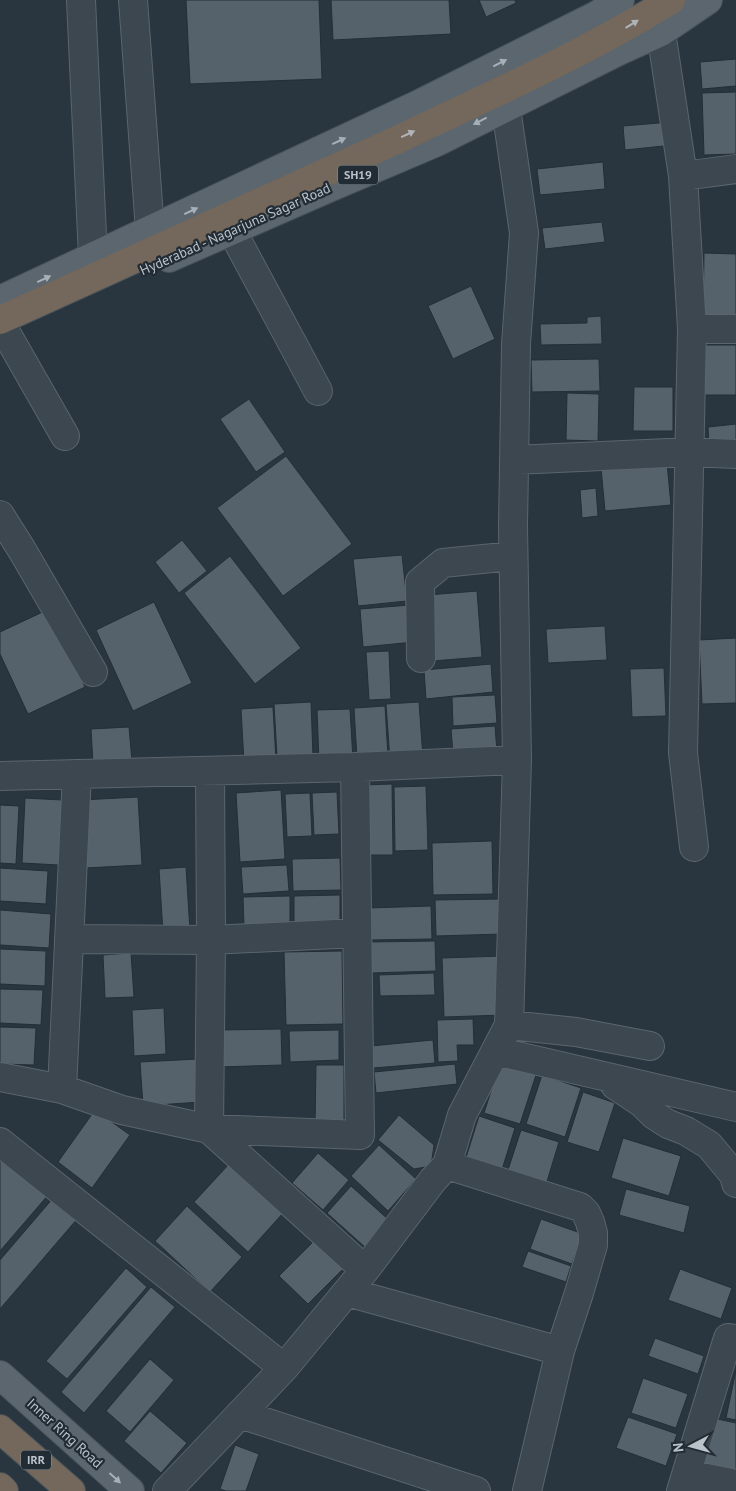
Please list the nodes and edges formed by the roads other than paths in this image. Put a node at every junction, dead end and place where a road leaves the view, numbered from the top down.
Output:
1 (81, 0) edge
2 (133, 0) edge
3 (620, 0) edge
4 (671, 0) edge
5 (708, 0) edge
6 (660, 32) junction
7 (506, 108) junction
8 (736, 169) edge
9 (683, 176) junction
10 (150, 230) junction
11 (232, 230) junction
12 (94, 257) junction
13 (0, 300) edge
14 (2, 328) edge
15 (692, 329) junction
16 (736, 329) edge
17 (318, 391) dead end
18 (65, 436) dead end
19 (690, 452) junction
20 (736, 454) edge
21 (514, 460) junction
22 (0, 515) edge
23 (513, 556) junction
24 (421, 658) dead end
25 (93, 672) dead end
26 (516, 760) junction
27 (355, 768) junction
28 (210, 771) junction
29 (77, 774) junction
30 (0, 776) edge
31 (694, 847) dead end
32 (357, 933) junction
33 (68, 939) junction
34 (211, 940) junction
35 (509, 1025) junction
36 (650, 1046) dead end
37 (496, 1051) junction
38 (0, 1077) edge
39 (604, 1077) junction
40 (62, 1089) junction
41 (736, 1107) edge
42 (209, 1129) junction
43 (0, 1142) edge
44 (447, 1165) junction
45 (736, 1183) edge
46 (366, 1270) junction
47 (347, 1292) junction
48 (736, 1339) edge
49 (560, 1351) junction
50 (284, 1368) junction
51 (0, 1375) edge
52 (240, 1414) junction
53 (0, 1429) edge
54 (684, 1482) edge
55 (736, 1484) edge
56 (0, 1487) edge
57 (4, 1491) edge
58 (71, 1491) edge
59 (130, 1491) edge
60 (167, 1491) edge
61 (476, 1491) edge
62 (527, 1491) edge

1 - 12 street
2 - 10 street
10 -> 3 main road
14 -> 4 highway
5 - 6 main road, Hyderabad - Nagarjuna Sagar Road / SH19
6 - 7 main road, Hyderabad - Nagarjuna Sagar Road / SH19
6 - 9 street
7 -> 11 main road, Hyderabad - Nagarjuna Sagar Road / SH19
7 - 21 street
8 - 9 street
9 - 15 street
10 - 12 main road
11 - 14 main road, Hyderabad - Nagarjuna Sagar Road / SH19
11 - 17 street
13 -> 12 main road
14 - 18 street
15 - 16 street
15 - 19 street
19 - 20 street
19 - 21 street
19 - 31 street
21 - 23 street
22 - 25 street
23 - 24 street
23 - 26 street
26 - 27 street
26 - 35 street
27 - 28 street
27 - 32 street
28 - 29 street
28 - 34 street
29 - 30 street
29 - 33 street
32 - 34 street
32 - 42 street
33 - 34 street
33 - 40 street
34 - 42 street
35 - 36 street
35 - 37 street
37 - 39 street
37 - 44 street
38 - 40 street
39 - 41 street
39 - 45 street
40 - 42 street
42 - 46 street
43 - 50 street
44 - 46 street
44 - 49 street
46 - 47 street
47 - 49 street
47 - 50 street
48 - 54 street
49 - 62 street
50 - 52 street
51 -> 59 main road, Inner Ring Road
52 - 60 street
52 - 61 street
53 - 58 highway, IRR
54 - 55 street
56 - 57 highway

